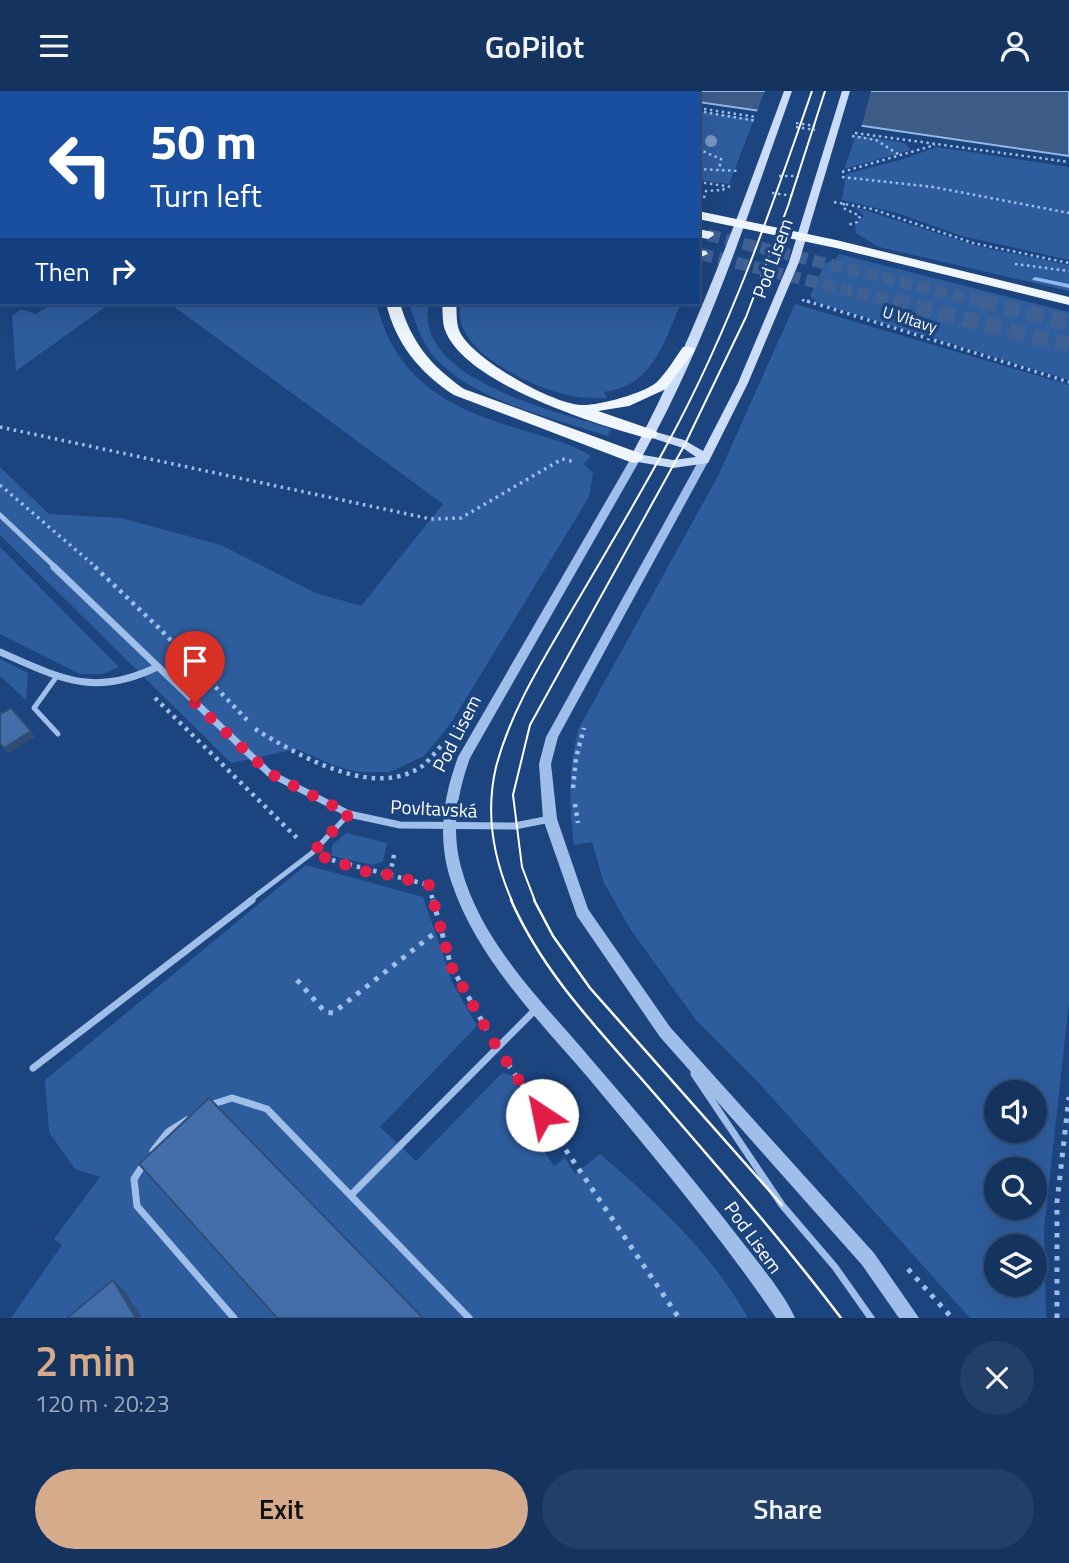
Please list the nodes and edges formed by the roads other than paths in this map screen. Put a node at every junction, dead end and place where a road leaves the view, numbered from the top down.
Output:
1 (788, 91) edge
2 (846, 91) edge
3 (700, 215) edge
4 (740, 224) junction
5 (804, 237) junction
6 (1069, 301) edge
7 (394, 305) edge
8 (449, 305) edge
9 (688, 349) junction
10 (574, 407) junction
11 (650, 433) junction
12 (636, 457) junction
13 (704, 460) junction
14 (0, 515) edge
15 (0, 652) edge
16 (157, 667) junction
17 (57, 676) junction
18 (58, 734) dead end
19 (349, 814) junction
20 (550, 819) junction
21 (447, 827) junction
22 (537, 1007) junction
23 (665, 1033) junction
24 (33, 1068) dead end
25 (206, 1107) edge
26 (196, 1114) edge
27 (351, 1195) junction
28 (234, 1318) edge
29 (469, 1318) edge
30 (786, 1318) edge
31 (870, 1318) edge
32 (910, 1318) edge

1 - 4 main road, Pod Lisem
2 - 5 main road, Pod Lisem
3 - 4 highway
4 - 5 highway
4 - 9 main road, Pod Lisem
5 - 6 highway
5 - 13 main road, Pod Lisem
7 - 12 highway
8 - 10 highway
9 - 10 highway
9 - 11 main road, Pod Lisem
10 - 11 highway
11 - 12 main road, Pod Lisem
11 - 13 main road
12 - 13 main road
12 - 21 street, Pod Lisem
13 - 20 street, Pod Lisem
14 - 16 street, Povltavská
15 - 17 street
16 - 17 street
16 - 19 street, Povltavská
17 - 18 lane
19 - 21 street, Povltavská
19 - 24 lane
20 - 21 street, Povltavská
20 - 23 street, Pod Lisem
21 - 22 street, Pod Lisem
22 - 27 lane
22 - 30 street, Pod Lisem
23 - 31 lane
23 - 32 street, Pod Lisem
25 - 27 lane
26 - 28 lane
27 - 29 lane

